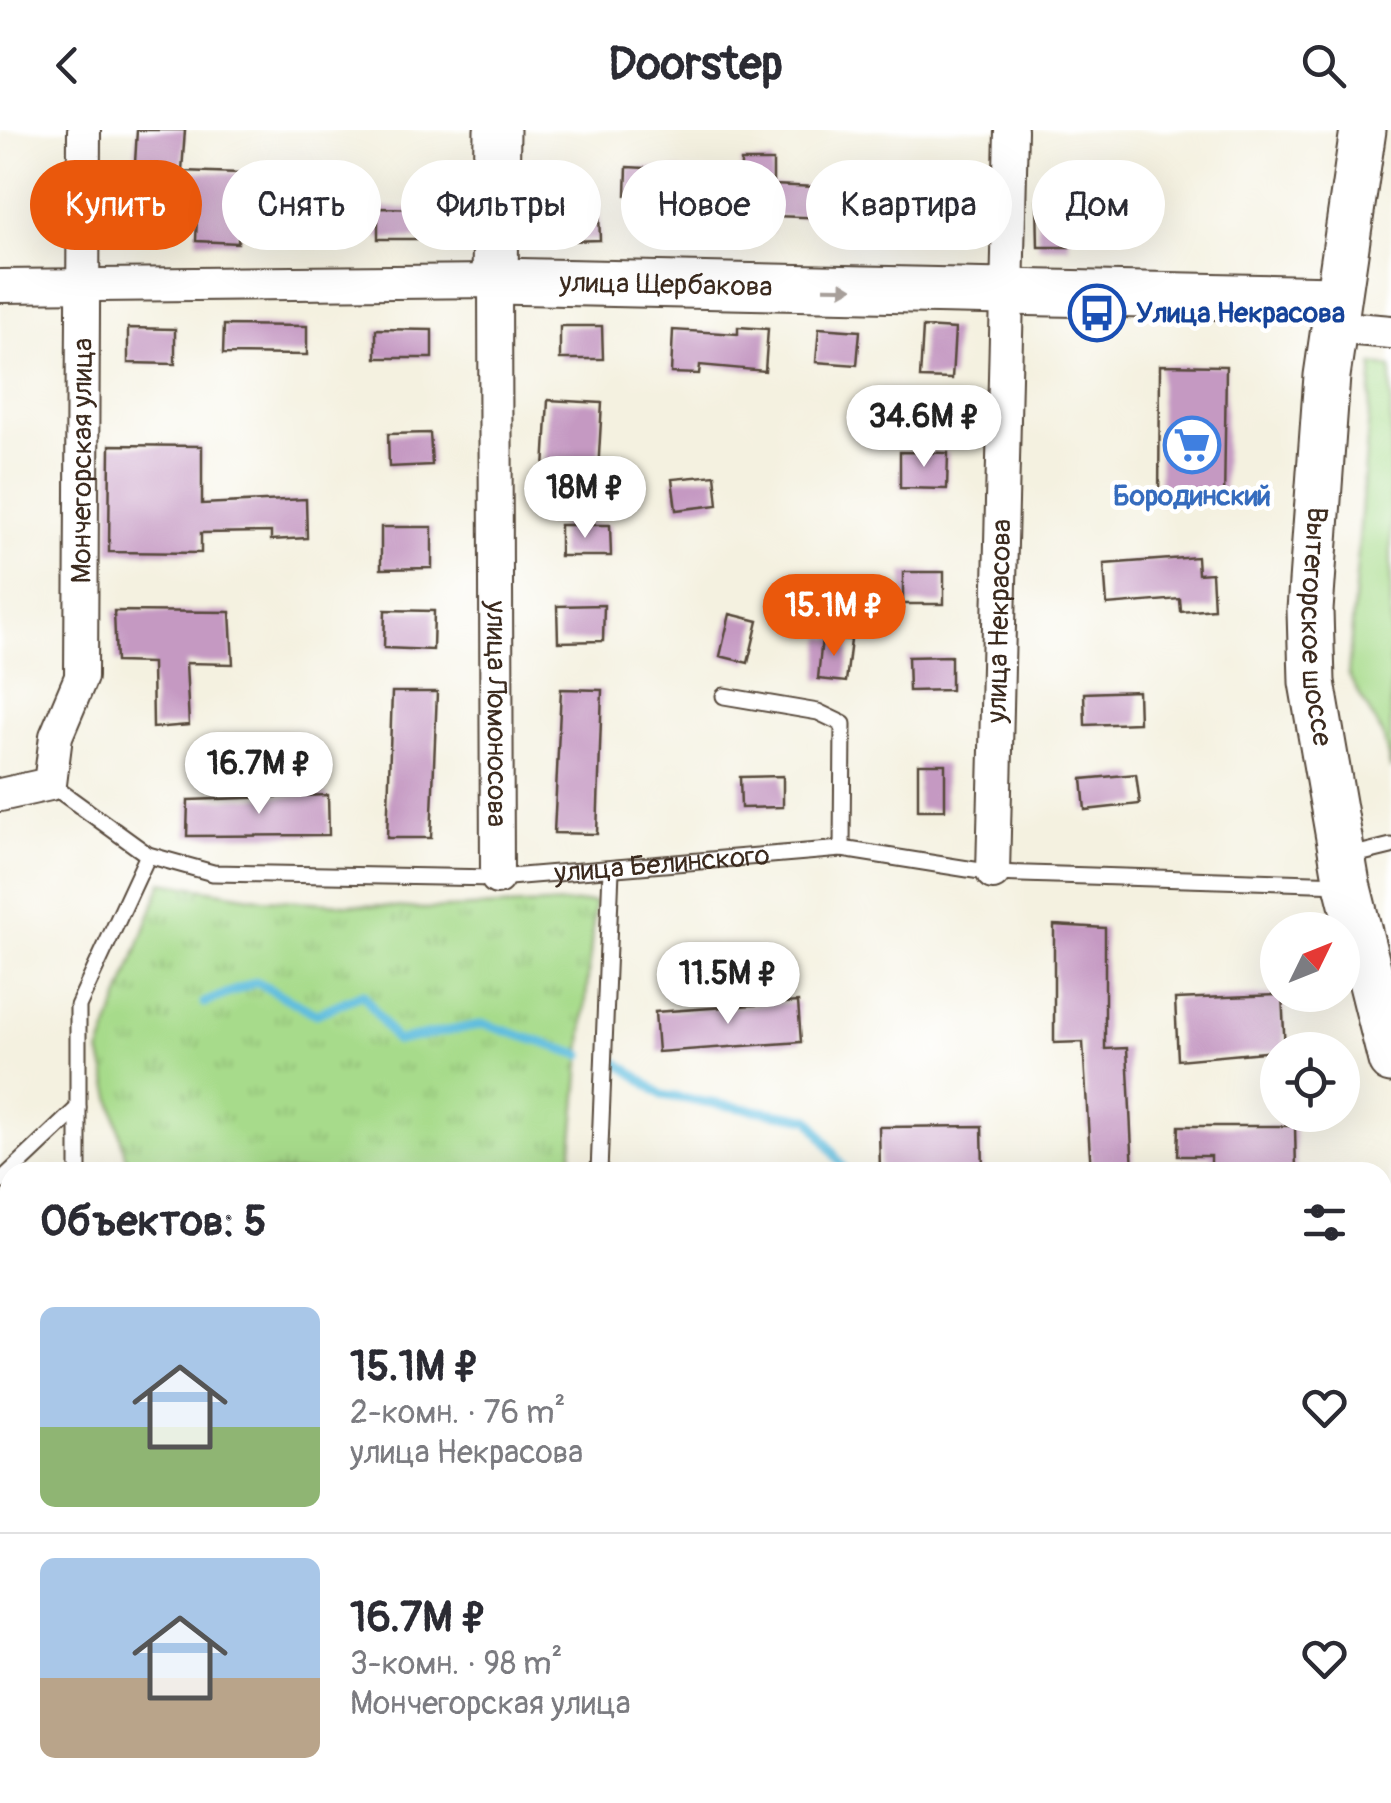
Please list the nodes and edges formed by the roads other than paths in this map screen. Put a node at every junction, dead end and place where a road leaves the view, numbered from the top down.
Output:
1 (84, 130) edge
2 (497, 130) edge
3 (1011, 130) edge
4 (1362, 130) edge
5 (495, 281) junction
6 (0, 286) edge
7 (84, 287) junction
8 (1010, 292) junction
9 (1334, 313) junction
10 (1391, 332) edge
11 (724, 696) dead end
12 (50, 784) junction
13 (0, 794) edge
14 (1391, 846) edge
15 (842, 849) junction
16 (148, 854) junction
17 (610, 870) junction
18 (1344, 871) junction
19 (993, 872) junction
20 (498, 878) junction
21 (1391, 1060) edge
22 (78, 1108) junction
23 (21, 1162) edge
24 (78, 1162) edge
25 (599, 1162) edge

1 - 7 street, Мончегорская улица
2 - 5 street, улица Ломоносова
3 - 8 street, улица Некрасова
4 - 9 street, Вытегорское шоссе
5 - 7 street, улица Щербакова
5 -> 8 street, улица Щербакова
5 - 20 street, улица Ломоносова
6 - 7 street, улица Щербакова
7 - 12 street, Мончегорская улица
8 - 9 street, улица Щербакова
8 - 19 street, улица Некрасова
9 - 10 street, улица Щербакова
9 - 18 street, Вытегорское шоссе
11 - 15 lane
12 - 13 street
12 - 16 lane, улица Белинского
14 - 18 lane, улица Белинского
15 - 17 lane, улица Белинского
15 - 19 lane, улица Белинского
16 - 20 lane, улица Белинского
16 - 22 lane
17 - 20 lane, улица Белинского
17 - 25 lane
18 - 19 lane, улица Белинского
18 - 21 street, Вытегорское шоссе
22 - 23 lane
22 - 24 lane

